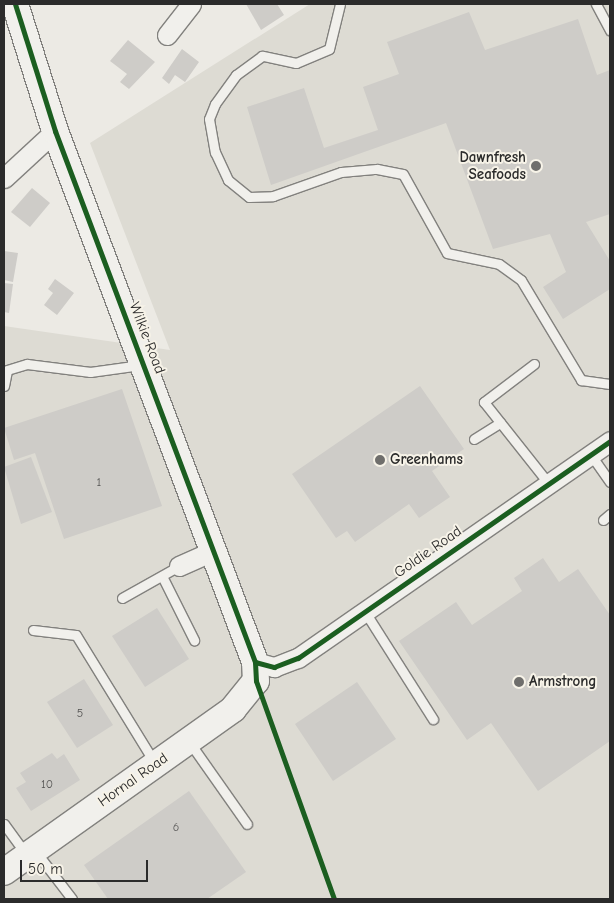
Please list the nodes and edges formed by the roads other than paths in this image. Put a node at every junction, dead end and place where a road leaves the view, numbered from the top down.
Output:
1 (15, 4) edge
2 (191, 4) edge
3 (340, 4) edge
4 (596, 4) edge
5 (610, 30) edge
6 (166, 35) dead end
7 (55, 131) junction
8 (4, 178) edge
9 (534, 364) dead end
10 (143, 365) junction
11 (610, 384) edge
12 (4, 386) edge
13 (500, 423) junction
14 (474, 438) dead end
15 (610, 441) edge
16 (591, 454) junction
17 (610, 482) edge
18 (549, 484) junction
19 (213, 551) junction
20 (179, 566) joint
21 (162, 576) junction
22 (122, 598) dead end
23 (365, 612) junction
24 (33, 630) dead end
25 (194, 640) dead end
26 (255, 671) junction
27 (432, 719) dead end
28 (188, 741) junction
29 (155, 764) junction
30 (4, 824) edge
31 (247, 824) dead end
32 (31, 853) junction
33 (4, 872) edge
34 (72, 899) edge

1 - 7 street, Wilkie Road
2 - 6 street
3 - 11 lane
4 - 5 lane
7 - 8 street
7 - 10 street, Wilkie Road
9 - 13 lane
10 - 12 lane
10 - 19 street, Wilkie Road
13 - 14 lane
13 - 18 lane
15 - 16 street, Goldie Road
16 - 17 lane
16 - 18 street, Goldie Road
18 - 23 street, Goldie Road
19 - 20 street
19 - 26 street, Wilkie Road
20 - 21 lane
21 - 22 lane
21 - 25 lane
23 - 26 street, Goldie Road
23 - 27 lane
24 - 29 lane
26 - 28 street, Hornal Road
28 - 29 street, Hornal Road
28 - 31 lane
29 - 32 street, Hornal Road
30 - 32 lane
32 - 33 street, Hornal Road
32 - 34 lane

